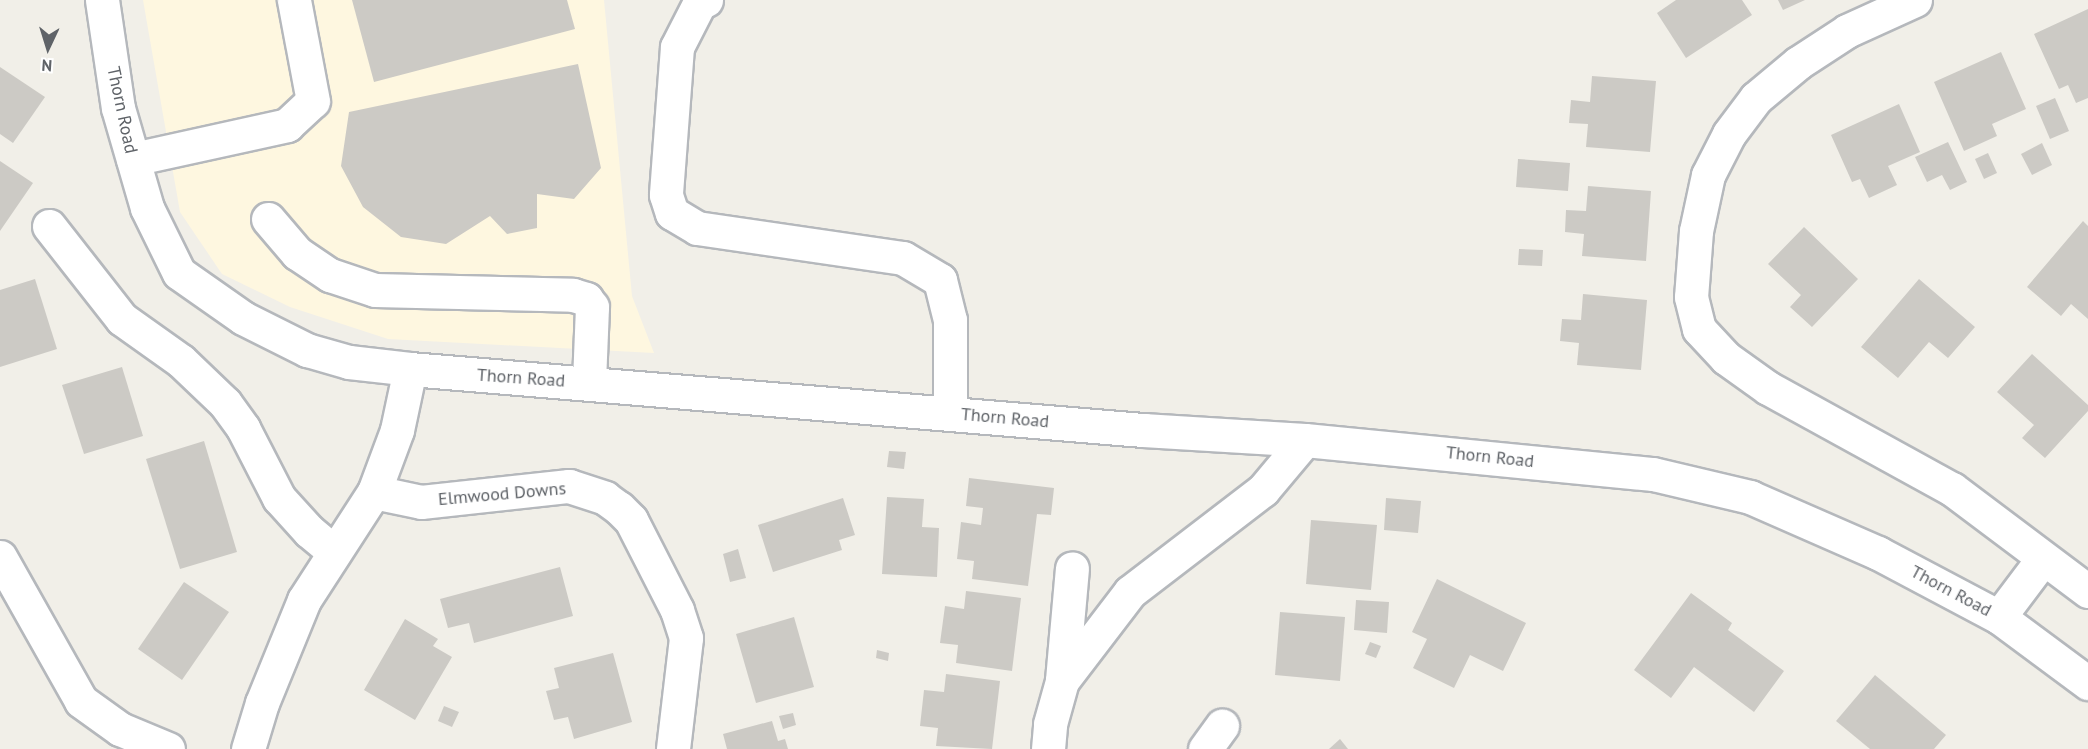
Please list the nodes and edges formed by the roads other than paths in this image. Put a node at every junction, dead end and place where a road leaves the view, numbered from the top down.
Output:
1 (102, 0) edge
2 (294, 0) edge
3 (706, 0) edge
4 (1915, 0) edge
5 (133, 159) junction
6 (268, 219) dead end
7 (49, 226) dead end
8 (410, 369) junction
9 (590, 383) junction
10 (950, 414) junction
11 (1305, 440) junction
12 (374, 492) junction
13 (334, 552) junction
14 (0, 557) edge
15 (2042, 560) junction
16 (1072, 568) dead end
17 (2088, 591) edge
18 (1999, 617) junction
19 (1062, 681) junction
20 (2088, 683) edge
21 (168, 749) edge
22 (248, 749) edge
23 (673, 749) edge
24 (1048, 749) edge

1 - 5 street, Thorn Road
2 - 5 street
3 - 10 street
4 - 15 street
5 - 8 street, Thorn Road
6 - 9 street
7 - 13 street
8 - 9 street, Thorn Road
8 - 12 street
9 - 10 street, Thorn Road
10 - 11 street, Thorn Road
11 - 18 street, Thorn Road
11 - 19 street
12 - 13 street
12 - 23 street, Elmwood Downs
13 - 22 street
14 - 21 street
15 - 17 street
15 - 18 street
16 - 19 street
18 - 20 street, Thorn Road
19 - 24 street

